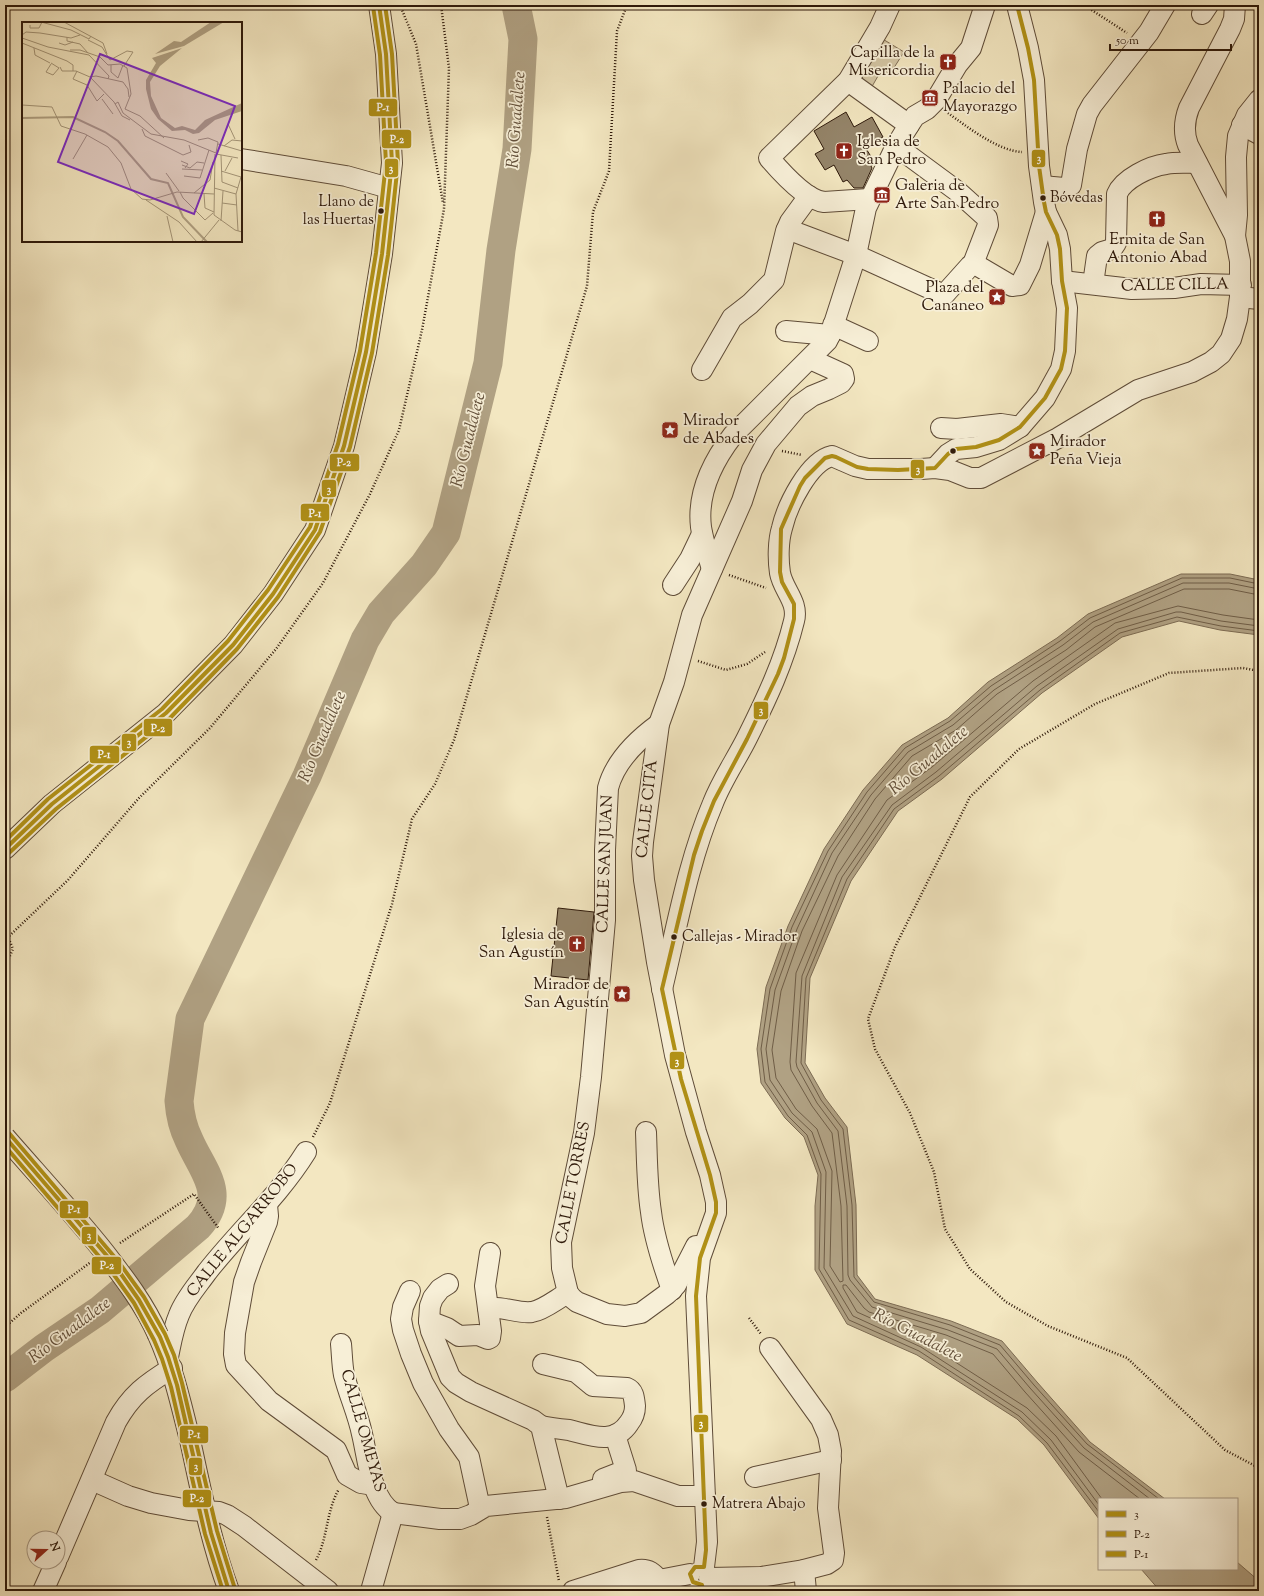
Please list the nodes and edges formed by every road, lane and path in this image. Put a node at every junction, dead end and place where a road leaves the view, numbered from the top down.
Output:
1 (379, 5) edge
2 (400, 5) edge
3 (626, 5) edge
4 (890, 5) edge
5 (985, 5) edge
6 (1017, 5) edge
7 (1084, 5) edge
8 (1165, 5) edge
9 (1235, 5) edge
10 (1141, 42) junction
11 (848, 81) junction
12 (1259, 100) edge
13 (934, 103) junction
14 (909, 125) junction
15 (1250, 130) edge
16 (896, 146) junction
17 (1038, 153) junction
18 (242, 159) edge
19 (1197, 163) junction
20 (1042, 186) junction
21 (389, 188) junction
22 (809, 196) junction
23 (869, 200) junction
24 (444, 209) dead end
25 (1046, 212) junction
26 (787, 229) junction
27 (1235, 236) junction
28 (856, 256) junction
29 (973, 264) junction
30 (1062, 281) junction
31 (1093, 284) junction
32 (1247, 294) edge
33 (832, 330) junction
34 (786, 331) dead end
35 (868, 341) dead end
36 (810, 359) junction
37 (702, 370) dead end
38 (1020, 427) junction
39 (941, 428) dead end
40 (764, 447) junction
41 (825, 458) junction
42 (935, 468) junction
43 (702, 534) junction
44 (712, 569) junction
45 (782, 582) junction
46 (673, 585) dead end
47 (785, 654) junction
48 (680, 656) junction
49 (1259, 671) edge
50 (659, 724) junction
51 (5, 849) edge
52 (8, 937) dead end
53 (5, 967) edge
54 (662, 989) junction
55 (596, 1023) joint
56 (5, 1090) edge
57 (5, 1127) edge
58 (646, 1132) dead end
59 (5, 1137) edge
60 (306, 1152) joint
61 (198, 1199) dead end
62 (267, 1205) junction
63 (218, 1226) dead end
64 (712, 1227) junction
65 (490, 1254) dead end
66 (448, 1284) dead end
67 (672, 1290) junction
68 (410, 1291) dead end
69 (568, 1293) junction
70 (488, 1308) junction
71 (429, 1321) junction
72 (341, 1344) dead end
73 (770, 1348) dead end
74 (409, 1350) junction
75 (170, 1362) junction
76 (543, 1364) dead end
77 (448, 1371) junction
78 (542, 1426) junction
79 (621, 1431) junction
80 (831, 1460) junction
81 (1259, 1468) edge
82 (347, 1475) junction
83 (755, 1477) dead end
84 (92, 1480) junction
85 (374, 1485) junction
86 (595, 1490) junction
87 (705, 1496) junction
88 (552, 1500) junction
89 (480, 1508) junction
90 (206, 1511) junction
91 (393, 1513) junction
92 (66, 1539) edge
93 (52, 1570) edge
94 (804, 1570) junction
95 (307, 1576) junction
96 (701, 1579) edge
97 (659, 1580) junction
98 (566, 1587) edge
99 (43, 1591) edge
100 (229, 1591) edge
101 (328, 1591) edge
102 (371, 1591) edge
103 (630, 1591) edge
104 (806, 1591) edge

1 - 21 street
2 - 24 path
3 - 60 path
4 - 11 street
5 - 13 street
6 - 17 street
7 - 10 path
8 - 10 street
9 - 19 street
10 - 20 street
11 - 14 street
11 - 22 street
12 - 15 street
13 - 14 street
13 - 17 path
14 - 16 street
15 - 27 street
16 - 23 street
16 - 29 street
17 - 20 street
18 - 21 street
19 - 27 street
19 - 31 street
20 - 25 street
21 - 51 street
22 - 23 street
22 - 26 street
23 - 28 street
25 - 29 street
25 - 30 street
26 - 28 street
26 - 37 street
27 - 32 street
28 - 29 street
28 - 33 street
30 - 31 street, CALLE CILLA
30 - 38 street
31 - 32 street, CALLE CILLA
32 - 42 street
33 - 34 street
33 - 35 street
33 - 36 street
36 - 40 street, CALLE CITA
36 - 43 street
38 - 39 street
38 - 42 street
40 - 41 path
40 - 44 street, CALLE CITA
41 - 42 street
41 - 45 street
43 - 44 street
43 - 46 street
44 - 45 path
44 - 48 street, CALLE CITA
45 - 47 street
47 - 48 path
47 - 54 street
48 - 50 street, CALLE CITA
49 - 81 path
50 - 54 street, CALLE CITA
50 - 55 street, CALLE SAN JUAN
52 - 53 path
54 - 64 street, CALLE CITA
55 - 69 street, CALLE TORRES
56 - 57 path
58 - 67 street
59 - 75 street, CALLE ALGARROBO, bridge
60 - 62 street, CALLE ALGARROBO
61 - 63 path
62 - 75 street, CALLE ALGARROBO
62 - 82 street
64 - 67 street
64 - 87 street, CALLE CITA
65 - 70 street
66 - 71 street
67 - 69 street
68 - 74 street
69 - 70 street
70 - 71 street
71 - 77 street
72 - 85 street, CALLE OMEYAS
73 - 80 street
74 - 77 street
74 - 89 street
75 - 84 street
75 - 90 street, CALLE ALGARROBO
76 - 79 street
77 - 78 street
78 - 79 street
78 - 88 street
79 - 86 street
80 - 83 street
80 - 94 street
82 - 85 street
82 - 95 path
84 - 90 street
84 - 92 street
85 - 91 street, CALLE OMEYAS
86 - 87 street
86 - 88 street
87 - 96 street, CALLE CITA
88 - 89 street
88 - 98 path
89 - 91 street
90 - 95 street
90 - 100 street, CALLE ALGARROBO
91 - 102 street
93 - 99 street
94 - 96 street
94 - 104 street
95 - 101 street
96 - 97 street
97 - 98 street
97 - 103 street

